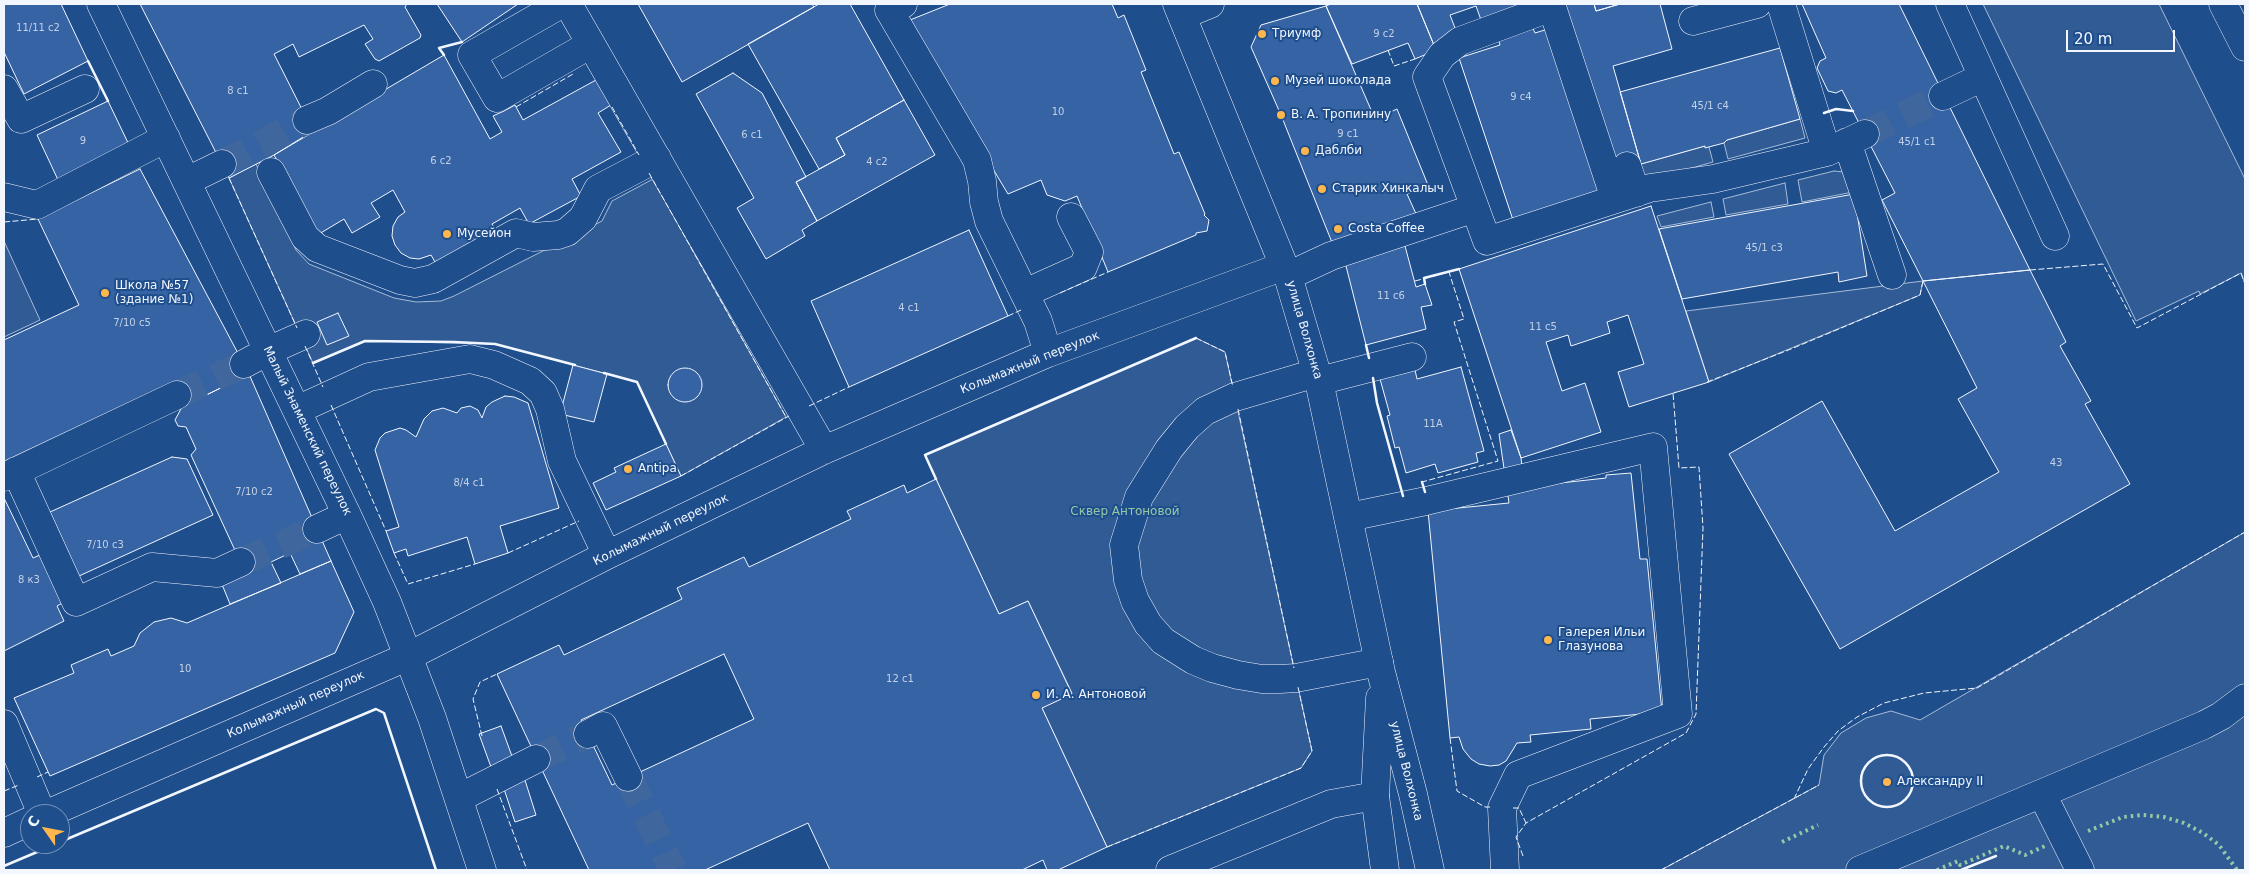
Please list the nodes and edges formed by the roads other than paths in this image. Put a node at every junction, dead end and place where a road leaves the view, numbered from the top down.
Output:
1 (101, 4) edge
2 (561, 4) edge
3 (568, 4) edge
4 (903, 4) edge
5 (1210, 4) edge
6 (1757, 4) edge
7 (1781, 4) edge
8 (1950, 4) edge
9 (2224, 4) edge
10 (1180, 10) edge
11 (1693, 21) dead end
12 (591, 44) junction
13 (2245, 47) edge
14 (1983, 77) junction
15 (373, 84) dead end
16 (4, 89) edge
17 (85, 89) dead end
18 (1943, 96) tunnel mouth
19 (308, 120) tunnel mouth
20 (166, 138) junction
21 (1846, 143) junction
22 (657, 158) junction
23 (222, 164) tunnel mouth
24 (1627, 166) dead end
25 (271, 172) dead end
26 (187, 181) junction
27 (4, 196) edge
28 (1625, 196) junction
29 (1475, 208) junction
30 (1071, 217) dead end
31 (2055, 236) dead end
32 (1286, 271) junction
33 (1892, 275) dead end
34 (1025, 293) junction
35 (306, 334) dead end
36 (268, 351) junction
37 (1048, 354) junction
38 (1412, 357) dead end
39 (244, 364) tunnel mouth
40 (1318, 377) junction
41 (177, 395) tunnel mouth
42 (297, 410) junction
43 (824, 450) junction
44 (10, 474) edge
45 (347, 515) junction
46 (1349, 517) junction
47 (317, 529) tunnel mouth
48 (607, 555) junction
49 (241, 562) tunnel mouth
50 (410, 656) junction
51 (1380, 667) junction
52 (2245, 698) edge
53 (4, 724) edge
54 (588, 734) tunnel mouth
55 (536, 759) tunnel mouth
56 (628, 777) tunnel mouth
57 (2042, 794) junction
58 (1375, 796) junction
59 (458, 798) junction
60 (38, 804) edge
61 (70, 804) edge
62 (20, 826) edge
63 (4, 833) edge
64 (1514, 869) edge
65 (482, 870) edge
66 (1170, 870) edge
67 (1385, 870) edge
68 (1430, 870) edge
69 (1860, 870) edge
70 (2080, 870) edge

1 - 20 street, Малый Знаменский переулок
2 - 12 street
3 - 12 street
4 - 34 street
5 - 10 street
6 - 11 street
7 - 21 street
8 - 14 street
9 - 13 street
10 - 32 street, улица Волхонка
12 - 22 street
14 - 18 street
14 - 31 street
15 - 19 street
16 - 17 street
20 - 26 street, Малый Знаменский переулок
20 - 27 street
21 - 28 street
21 - 33 street
22 - 25 street
22 - 43 street
23 - 26 street
24 - 28 street
26 - 36 street, Малый Знаменский переулок
28 - 29 street
28 - 29 street
29 - 32 street, Колымажный переулок
30 - 34 street
32 - 37 street, Колымажный переулок
32 - 40 street, улица Волхонка
34 - 37 street
35 - 36 street
36 - 39 street
36 - 42 street, Малый Знаменский переулок
37 - 43 street, Колымажный переулок
38 - 40 street
40 - 46 street, улица Волхонка
40 - 51 street
41 - 44 street
42 - 45 street, Малый Знаменский переулок
42 - 48 street
43 - 48 street, Колымажный переулок
44 - 49 street
45 - 47 street
45 - 50 street, Малый Знаменский переулок
46 - 51 street, улица Волхонка
46 - 64 street
48 - 50 street, Колымажный переулок
50 - 59 street, Малый Знаменский переулок
50 - 61 street, Колымажный переулок
51 - 58 street, улица Волхонка
51 - 68 street, улица Волхонка
52 - 57 street
53 - 60 street
54 - 56 street
55 - 59 street
57 - 69 street
57 - 70 street
58 - 66 street
58 - 67 street, улица Волхонка
59 - 65 street, Малый Знаменский переулок
62 - 63 street

